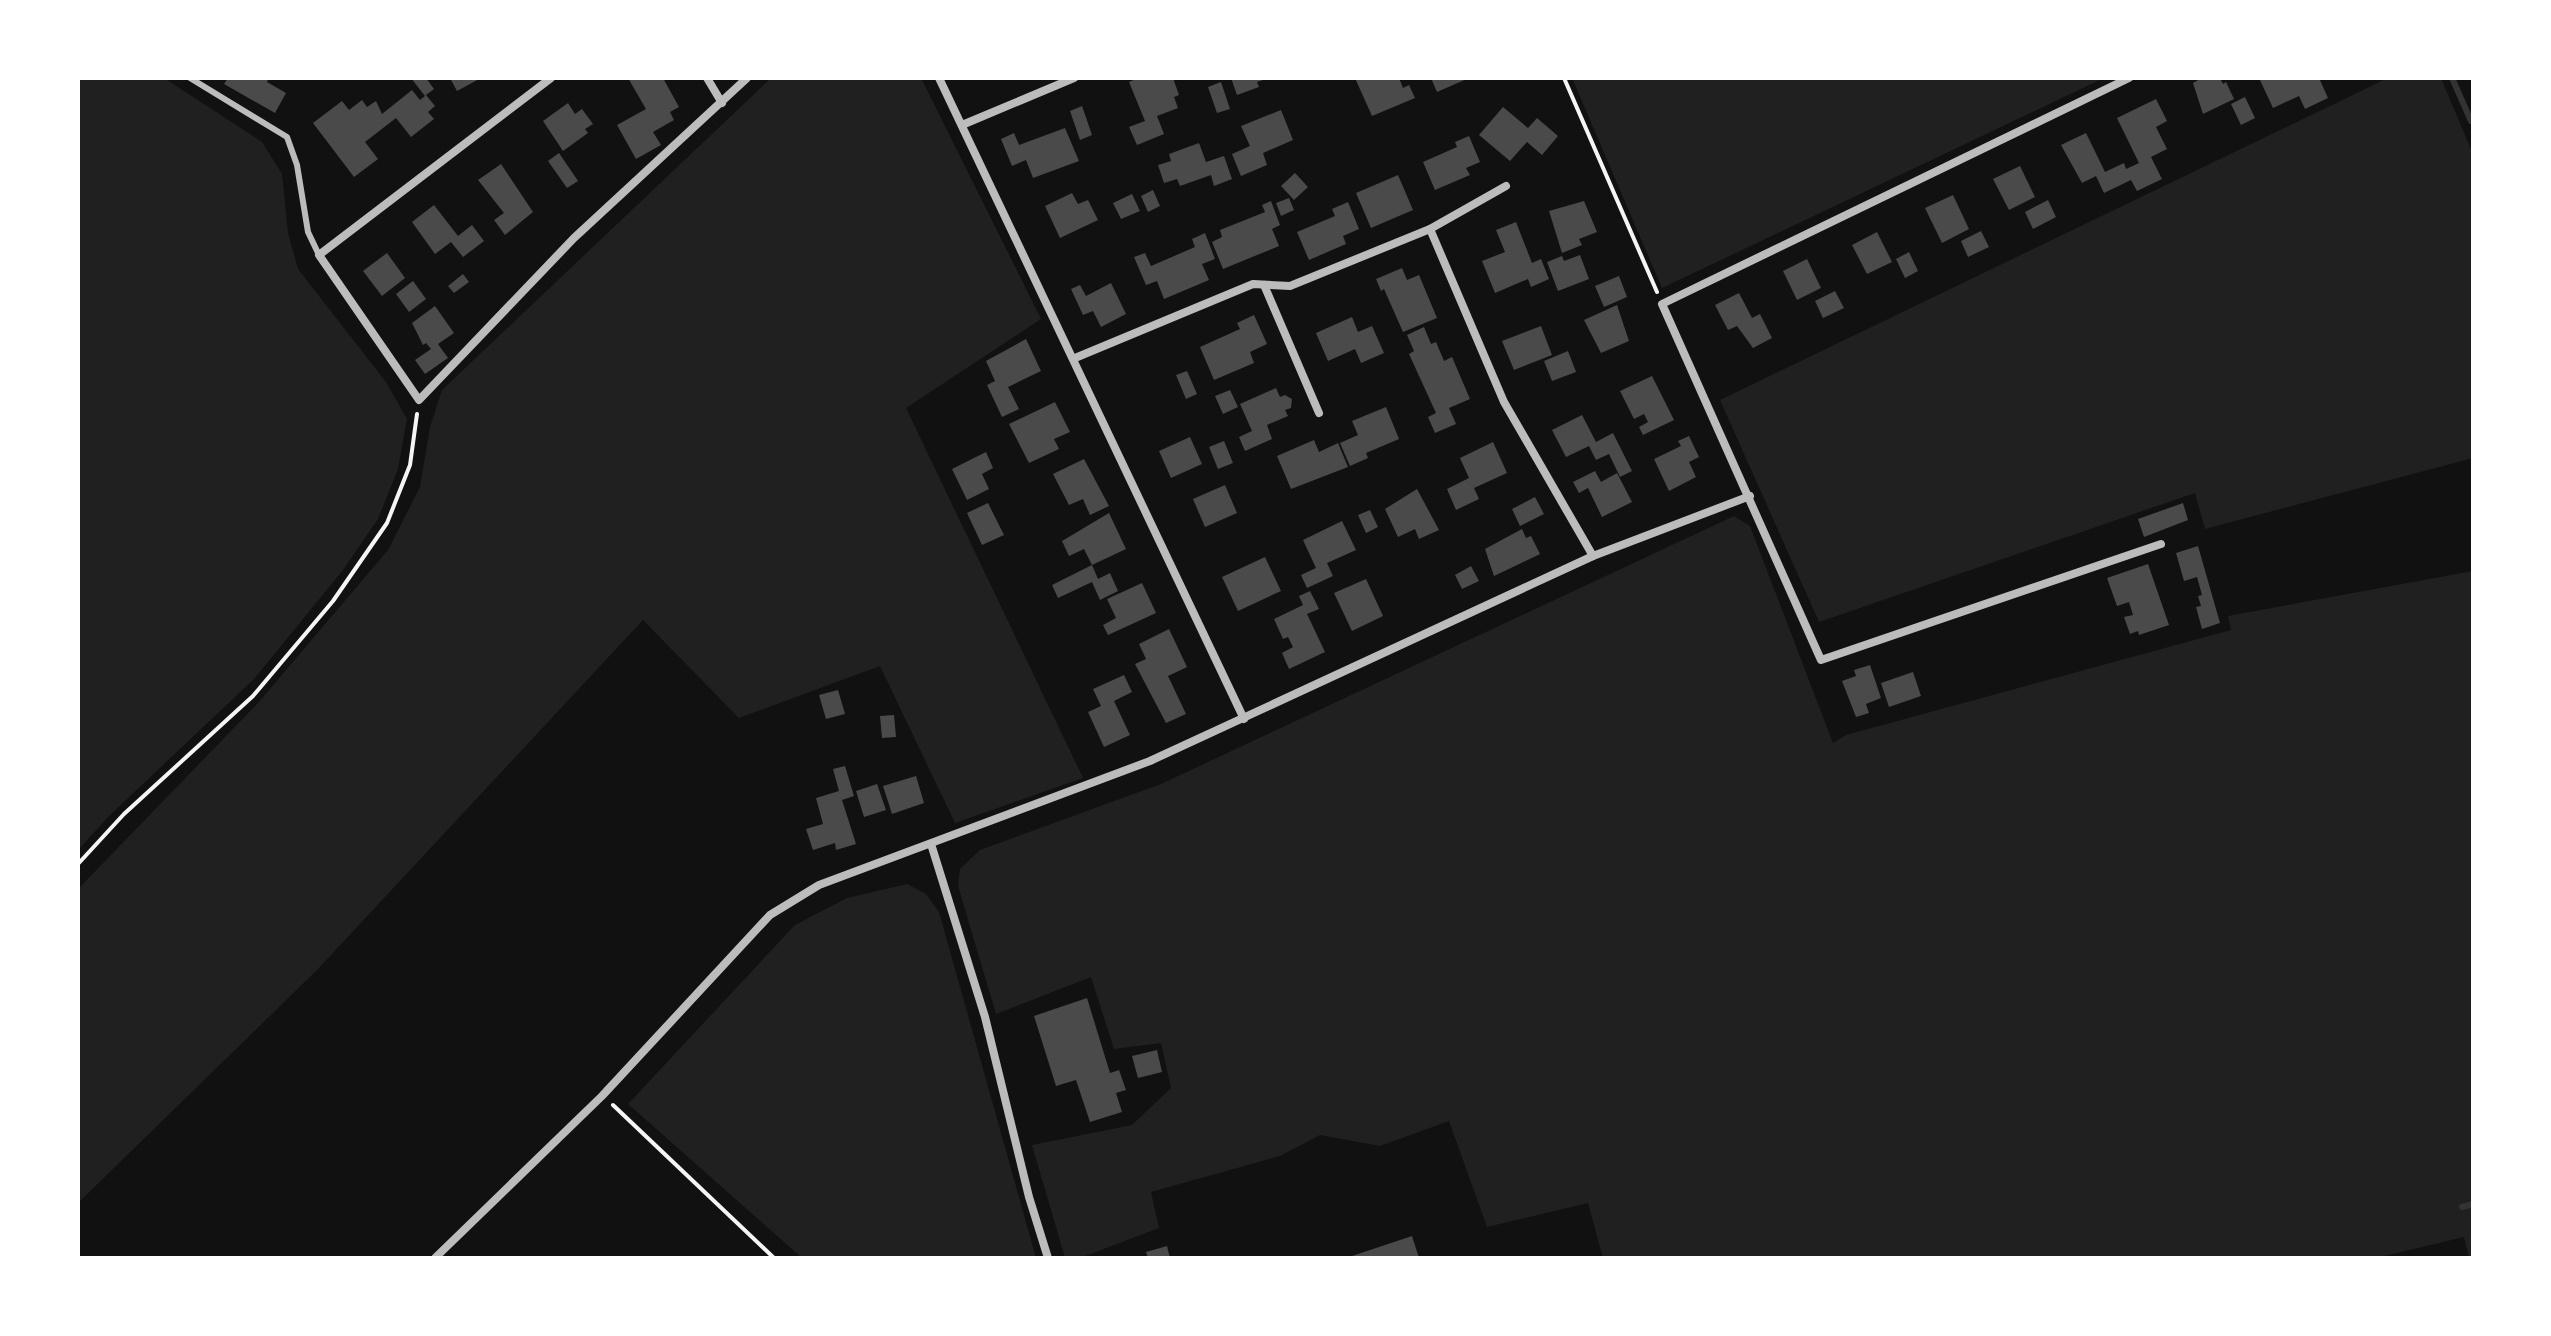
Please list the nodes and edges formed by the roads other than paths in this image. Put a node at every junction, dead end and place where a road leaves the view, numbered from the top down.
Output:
1 (190, 78) edge
2 (551, 78) edge
3 (707, 78) edge
4 (747, 78) edge
5 (939, 78) edge
6 (1074, 78) edge
7 (2129, 78) edge
8 (722, 103) junction
9 (962, 125) junction
10 (1506, 186) dead end
11 (1430, 229) junction
12 (319, 255) junction
13 (1264, 285) junction
14 (1075, 358) junction
15 (1319, 413) dead end
16 (1750, 496) junction
17 (2161, 544) dead end
18 (1593, 556) junction
19 (1244, 719) junction
20 (931, 844) junction
21 (435, 1258) edge
22 (1048, 1258) edge

1 - 12 lane
2 - 12 street
3 - 8 street
4 - 8 street
5 - 9 street
6 - 9 street
7 - 16 street
8 - 12 street
9 - 14 street
10 - 11 street
11 - 13 street
11 - 18 street
13 - 14 street
13 - 15 street
14 - 19 street
16 - 17 street
16 - 18 street
18 - 19 street
19 - 20 street
20 - 21 street
20 - 22 street

